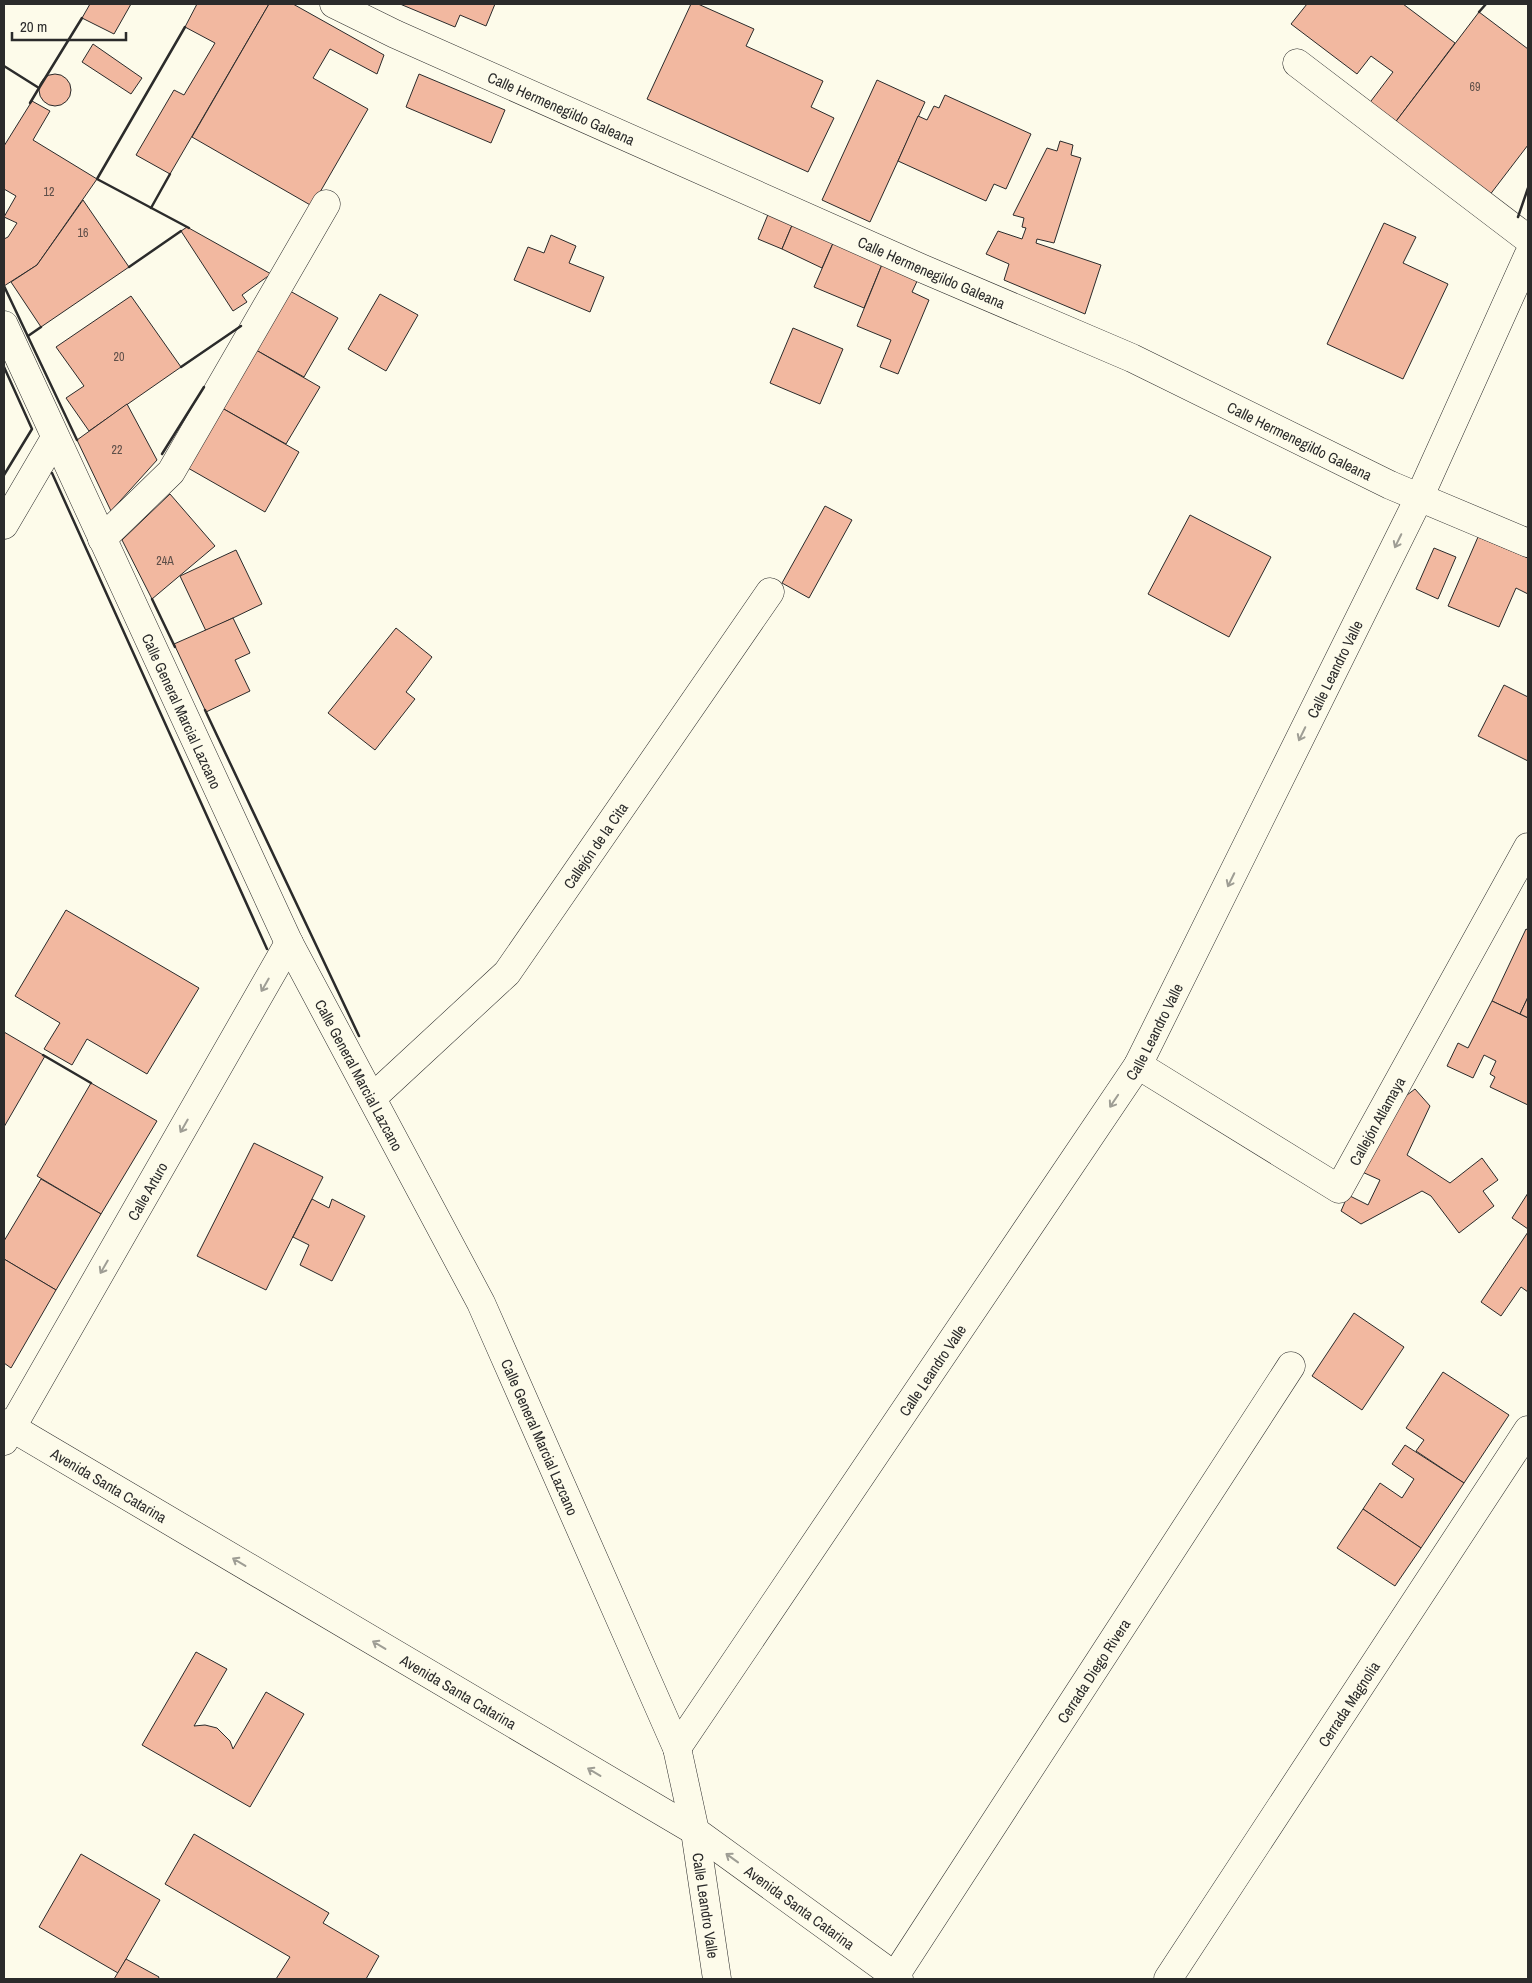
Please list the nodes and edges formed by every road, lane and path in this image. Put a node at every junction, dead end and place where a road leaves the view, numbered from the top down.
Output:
1 (334, 4) edge
2 (1297, 63) dead end
3 (326, 204) dead end
4 (1528, 239) edge
5 (1528, 256) edge
6 (4, 325) edge
7 (55, 438) junction
8 (1419, 498) junction
9 (4, 525) edge
10 (102, 539) junction
11 (1528, 542) edge
12 (770, 592) dead end
13 (1528, 847) edge
14 (290, 943) junction
15 (1138, 1065) junction
16 (372, 1098) junction
17 (1291, 1366) dead end
18 (6, 1430) edge
19 (1528, 1430) edge
20 (677, 1748) junction
21 (695, 1832) junction
22 (897, 1978) edge
23 (717, 1979) edge
24 (1168, 1979) edge

1 - 8 street, Calle Hermenegildo Galeana
2 - 4 street
3 - 10 street
5 - 8 street, Calle Leandro Valle
6 - 7 street, Calle General Marcial Lazcano
7 - 9 street
7 - 10 street, Calle General Marcial Lazcano
8 - 11 street, Calle Hermenegildo Galeana
8 -> 15 street, Calle Leandro Valle
10 - 14 street, Calle General Marcial Lazcano
12 - 16 street, Callejón de la Cita
13 - 15 street, Callejón Atlamaya
14 - 16 street, Calle General Marcial Lazcano
14 -> 18 street, Calle Arturo
15 -> 20 street, Calle Leandro Valle
16 - 20 street, Calle General Marcial Lazcano
17 - 22 street, Cerrada Diego Rivera
21 -> 18 street, Avenida Santa Catarina
19 - 24 street, Cerrada Magnolia
20 - 21 street, Calle General Marcial Lazcano
22 -> 21 street, Avenida Santa Catarina
21 - 23 street, Calle Leandro Valle

